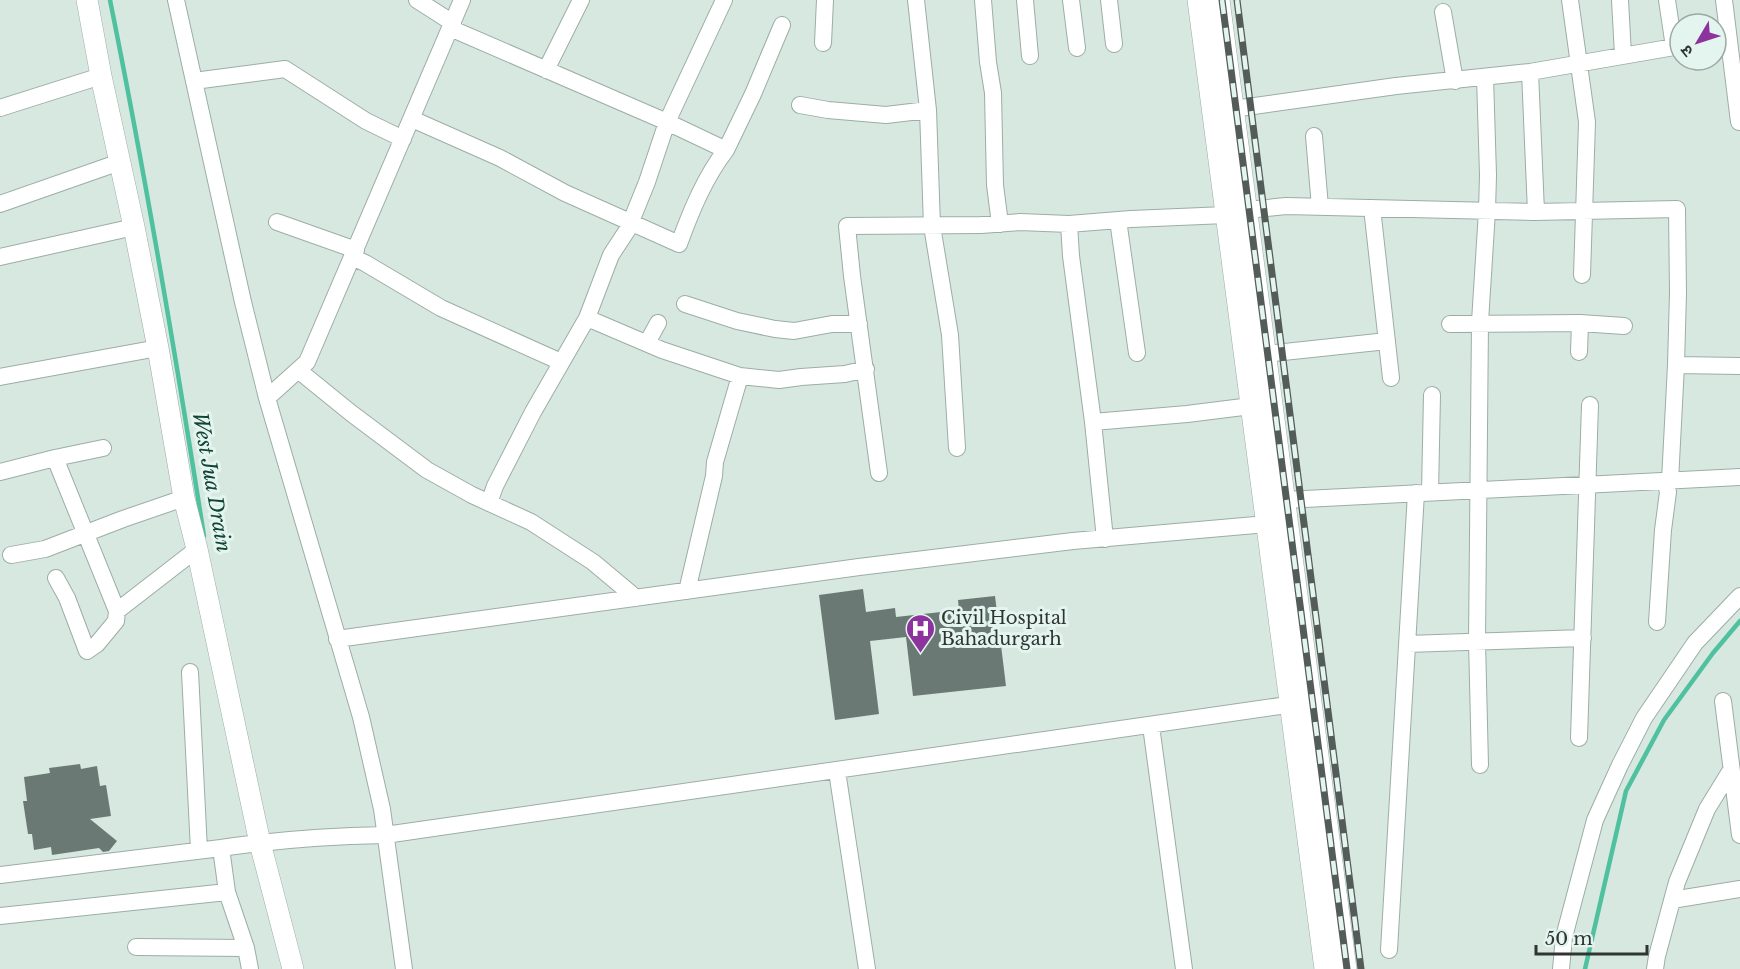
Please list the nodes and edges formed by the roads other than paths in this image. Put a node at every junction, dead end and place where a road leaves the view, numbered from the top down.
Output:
1 (87, 0) edge
2 (176, 0) edge
3 (417, 0) edge
4 (462, 0) edge
5 (581, 0) edge
6 (724, 0) edge
7 (825, 0) edge
8 (916, 0) edge
9 (983, 0) edge
10 (1025, 0) edge
11 (1071, 0) edge
12 (1109, 0) edge
13 (1198, 0) edge
14 (1219, 0) edge
15 (1570, 0) edge
16 (1620, 0) edge
17 (1443, 12) dead end
18 (782, 25) dead end
19 (451, 26) junction
20 (1728, 38) edge
21 (823, 42) dead end
22 (1114, 44) dead end
23 (1077, 48) dead end
24 (1668, 48) edge
25 (1623, 55) junction
26 (1030, 56) dead end
27 (1578, 63) junction
28 (546, 70) junction
29 (1530, 72) junction
30 (101, 76) junction
31 (1485, 77) junction
32 (194, 81) junction
33 (1455, 81) junction
34 (800, 105) dead end
35 (0, 108) edge
36 (1233, 109) junction
37 (928, 110) junction
38 (412, 119) junction
39 (667, 122) junction
40 (1739, 122) edge
41 (1314, 136) dead end
42 (403, 139) junction
43 (726, 150) junction
44 (120, 162) junction
45 (0, 204) edge
46 (1320, 207) junction
47 (1372, 208) junction
48 (1487, 211) junction
49 (1584, 211) junction
50 (1236, 212) junction
51 (1536, 212) junction
52 (1118, 220) junction
53 (278, 222) dead end
54 (630, 223) junction
55 (1000, 224) junction
56 (1069, 224) junction
57 (932, 226) junction
58 (134, 227) junction
59 (354, 253) junction
60 (0, 257) edge
61 (1582, 275) dead end
62 (685, 304) dead end
63 (587, 318) junction
64 (1480, 322) junction
65 (658, 323) dead end
66 (1580, 323) junction
67 (859, 324) junction
68 (1450, 324) dead end
69 (1624, 326) dead end
70 (1387, 341) junction
71 (647, 343) junction
72 (158, 348) junction
73 (1137, 352) dead end
74 (1579, 352) dead end
75 (1266, 354) junction
76 (561, 362) junction
77 (1676, 365) junction
78 (1740, 366) edge
79 (866, 369) junction
80 (298, 370) junction
81 (740, 376) junction
82 (0, 377) edge
83 (1391, 378) dead end
84 (1432, 395) dead end
85 (267, 398) junction
86 (1590, 405) dead end
87 (1251, 406) junction
88 (1093, 422) junction
89 (103, 448) dead end
90 (957, 448) dead end
91 (55, 458) junction
92 (0, 472) edge
93 (879, 473) dead end
94 (1740, 477) edge
95 (1668, 481) junction
96 (1589, 485) junction
97 (1479, 490) junction
98 (1423, 493) junction
99 (184, 498) junction
100 (1285, 500) junction
101 (489, 503) junction
102 (1267, 524) junction
103 (85, 533) junction
104 (1105, 538) junction
105 (197, 549) junction
106 (11, 555) dead end
107 (56, 578) dead end
108 (687, 591) junction
109 (1740, 596) edge
110 (636, 598) junction
111 (117, 611) junction
112 (1657, 622) dead end
113 (1583, 638) junction
114 (337, 639) junction
115 (1477, 641) junction
116 (1407, 644) junction
117 (190, 672) dead end
118 (1723, 701) dead end
119 (1300, 703) junction
120 (1151, 726) junction
121 (1579, 738) dead end
122 (1480, 765) dead end
123 (1731, 770) junction
124 (837, 771) junction
125 (385, 835) junction
126 (1740, 835) edge
127 (260, 843) junction
128 (221, 848) junction
129 (200, 850) junction
130 (0, 875) edge
131 (1740, 890) edge
132 (227, 892) junction
133 (1672, 900) junction
134 (0, 916) edge
135 (136, 947) dead end
136 (246, 948) junction
137 (1389, 950) dead end
138 (250, 969) edge
139 (293, 969) edge
140 (404, 969) edge
141 (867, 969) edge
142 (1184, 969) edge
143 (1325, 969) edge
144 (1346, 969) edge
145 (1562, 969) edge
146 (1655, 969) edge

1 - 30 main road
2 - 32 street
3 - 19 street
4 - 19 street
5 - 28 street
6 - 39 street
7 - 21 street
8 - 37 street
9 - 55 street
10 - 26 street
11 - 23 street
12 - 22 street
13 - 50 main road
14 - 36 main road
15 - 27 street
16 - 25 street
17 - 33 street
18 - 43 street
19 - 28 street
19 - 38 street
20 - 40 street
24 - 25 street
25 - 27 street
27 - 29 street
27 - 49 street
28 - 39 street
29 - 31 street
29 - 51 street
30 - 35 street
30 - 44 main road
31 - 33 street
31 - 48 street
32 - 42 street
32 - 85 street
33 - 36 street
34 - 37 street
36 - 50 main road
37 - 57 street
38 - 42 street
38 - 54 street
39 - 43 street
39 - 54 street
41 - 46 street
42 - 59 street
43 - 54 street
44 - 45 street
44 - 58 main road
46 - 47 street
46 - 50 street
47 - 48 street
47 - 70 street
48 - 51 street
48 - 64 street
49 - 51 street
49 - 61 street
49 - 77 street
50 - 52 street
50 - 75 main road
50 - 87 main road
52 - 56 street
52 - 73 street
53 - 59 street
54 - 63 street
55 - 56 street
55 - 57 street
56 - 88 street
57 - 67 street
57 - 90 street
58 - 60 street
58 - 72 main road
59 - 76 street
59 - 80 street
62 - 67 street
63 - 71 street
63 - 76 street
64 - 66 street
64 - 68 street
64 - 97 street
65 - 71 street
66 - 69 street
66 - 74 street
67 - 79 street
70 - 75 street
70 - 83 street
71 - 81 street
72 - 82 street
72 - 99 main road
75 - 100 main road
76 - 101 street
77 - 78 street
77 - 95 street
79 - 81 street
79 - 93 street
80 - 85 street
80 - 101 street
81 - 108 street
84 - 98 street
85 - 114 street
86 - 96 street
87 - 88 street
87 - 102 main road
88 - 104 street
89 - 91 street
91 - 92 street
91 - 103 street
94 - 95 street
95 - 96 street
95 - 112 street
96 - 97 street
96 - 113 street
97 - 98 street
97 - 115 street
98 - 100 street
98 - 116 street
99 - 103 street
99 - 105 main road
100 - 119 main road
101 - 110 street
102 - 104 street
102 - 119 main road
103 - 106 street
103 - 111 street
104 - 108 street
105 - 111 street
105 - 127 main road
107 - 111 street
108 - 110 street
109 - 145 street
110 - 114 street
113 - 115 street
113 - 121 street
114 - 125 street
115 - 116 street
115 - 122 street
116 - 137 street
117 - 129 street
118 - 123 street
119 - 120 street
119 - 143 main road
119 - 144 main road
120 - 124 street
120 - 142 street
123 - 126 street
123 - 133 street
124 - 125 street
124 - 141 street
125 - 127 street
125 - 140 street
127 - 128 street
127 - 139 main road
128 - 129 street
128 - 132 street
129 - 130 street
131 - 133 street
132 - 134 street
132 - 136 street
133 - 146 street
135 - 136 street
136 - 138 street

